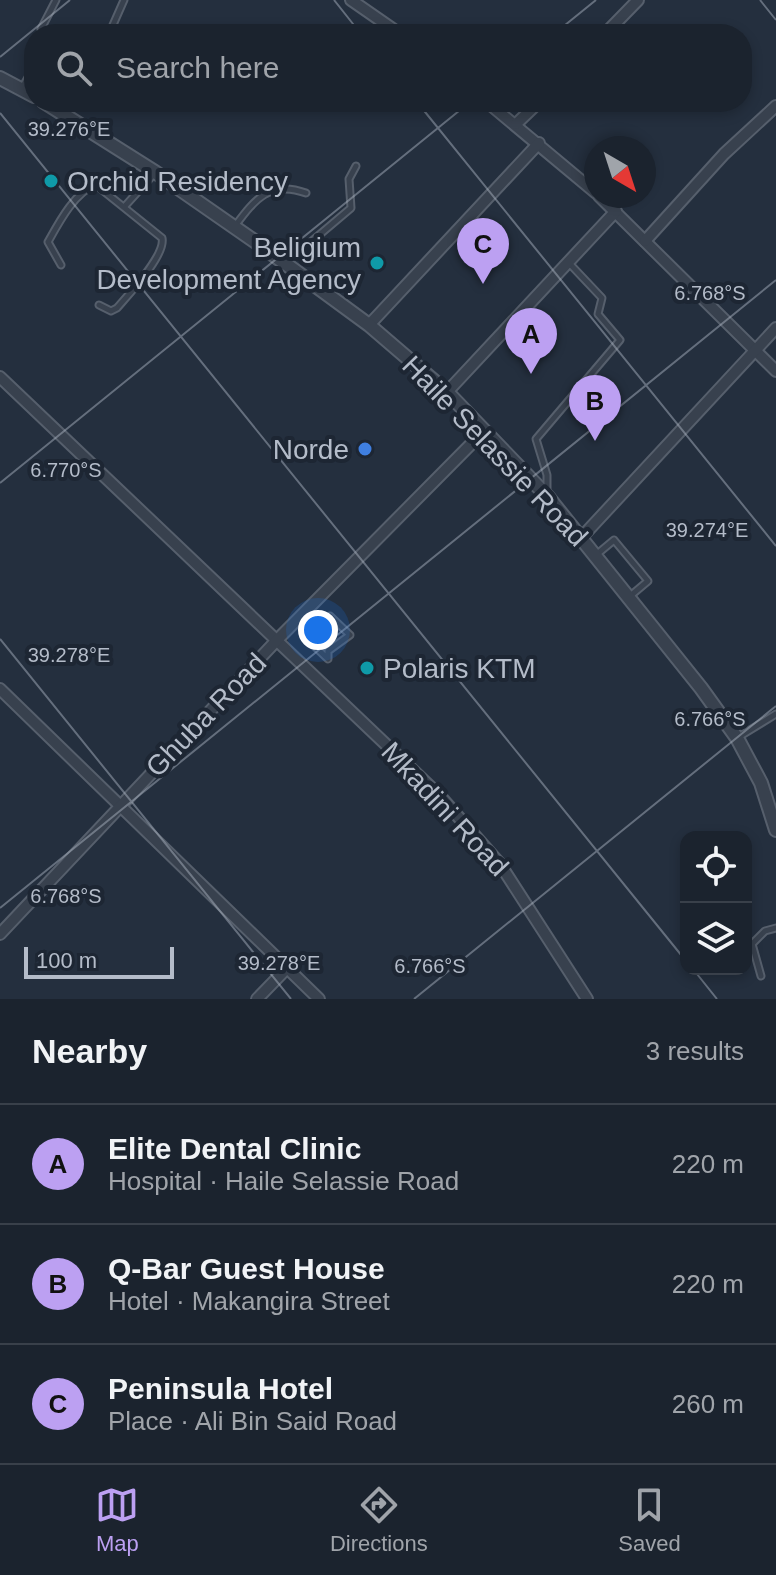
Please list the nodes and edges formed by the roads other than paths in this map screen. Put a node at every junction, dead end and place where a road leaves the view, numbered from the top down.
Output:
1 (56, 0) edge
2 (124, 0) edge
3 (351, 0) edge
4 (638, 0) edge
5 (44, 24) edge
6 (113, 24) edge
7 (386, 24) edge
8 (615, 24) edge
9 (0, 78) edge
10 (24, 85) edge
11 (22, 89) joint
12 (776, 106) edge
13 (60, 112) edge
14 (500, 112) edge
15 (529, 112) edge
16 (516, 124) junction
17 (539, 143) junction
18 (356, 166) dead end
19 (155, 172) junction
20 (584, 183) edge
21 (306, 193) dead end
22 (125, 206) junction
23 (613, 208) edge
24 (616, 211) junction
25 (234, 227) junction
26 (645, 241) junction
27 (568, 262) junction
28 (286, 264) junction
29 (61, 265) dead end
30 (99, 305) dead end
31 (369, 325) junction
32 (776, 328) edge
33 (756, 350) junction
34 (776, 371) edge
35 (0, 377) edge
36 (447, 392) junction
37 (483, 432) junction
38 (548, 497) junction
39 (581, 538) junction
40 (595, 555) junction
41 (629, 597) junction
42 (304, 612) junction
43 (320, 628) junction
44 (278, 639) junction
45 (0, 689) edge
46 (776, 714) edge
47 (737, 738) junction
48 (121, 803) junction
49 (776, 830) edge
50 (776, 928) edge
51 (0, 934) edge
52 (288, 967) junction
53 (761, 976) dead end
54 (257, 999) edge
55 (319, 999) edge
56 (587, 999) edge

1 - 5 lane
2 - 6 lane
3 - 7 street
4 - 8 street
9 - 11 street
10 - 11 lane
12 - 26 street
13 - 19 street, Haile Selassie Road
14 - 16 street
15 - 16 street
16 - 17 street
17 - 20 street
17 - 31 street
18 - 28 lane
19 - 22 lane
19 - 25 street, Haile Selassie Road
21 - 25 lane
22 - 29 lane
22 - 30 lane
23 - 24 street
24 - 26 street
24 - 27 street
25 - 28 street, Haile Selassie Road
26 - 33 street
27 - 36 street
27 - 38 lane
28 - 31 street, Haile Selassie Road
31 - 36 street, Haile Selassie Road
32 - 33 street
33 - 34 street
33 - 39 street
35 - 44 street, Mkadini Road
36 - 37 street, Haile Selassie Road
37 - 38 street, Haile Selassie Road
37 - 42 street, Ghuba Road
38 - 39 street, Haile Selassie Road
39 - 40 street, Haile Selassie Road
40 - 41 street, Haile Selassie Road
40 - 41 lane
41 - 47 street, Haile Selassie Road
42 - 43 lane
42 - 44 street, Ghuba Road
43 - 43 lane
44 - 48 street, Ghuba Road
44 - 56 street, Mkadini Road
45 - 48 street
46 - 47 lane
47 - 49 street, Haile Selassie Road
48 - 51 street, Ghuba Road
48 - 52 street
50 - 53 lane
52 - 54 street
52 - 55 street

